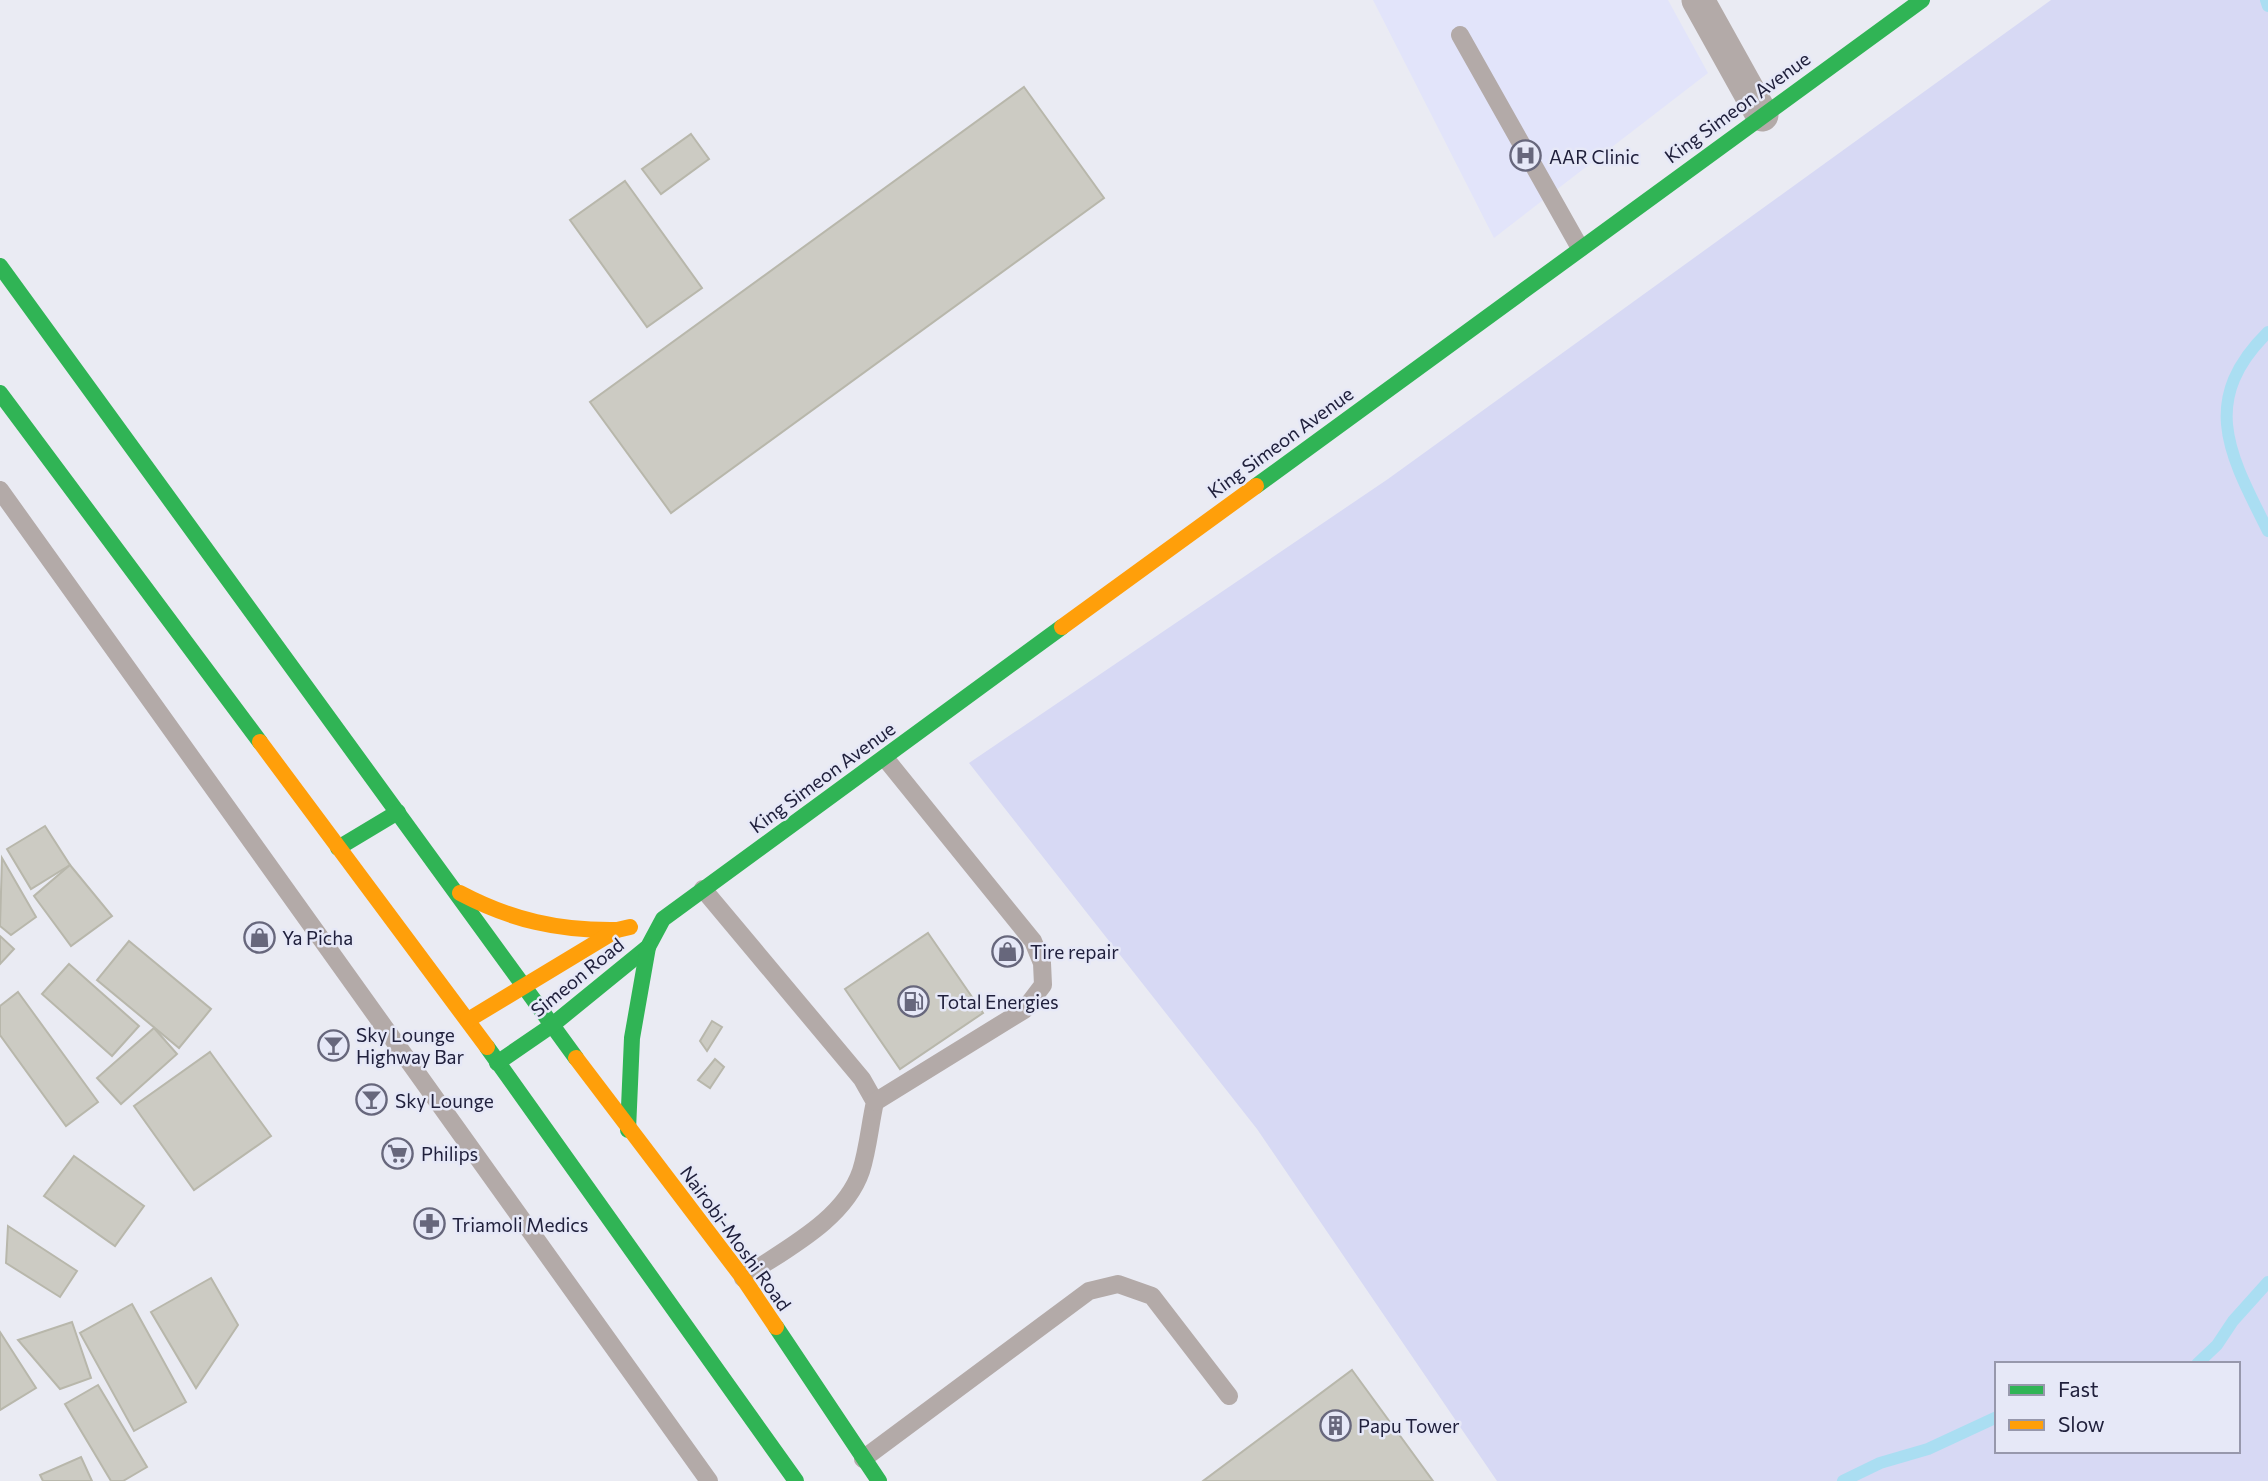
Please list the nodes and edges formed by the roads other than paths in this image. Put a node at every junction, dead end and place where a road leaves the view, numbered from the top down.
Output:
1 (1698, 0) edge
2 (1922, 0) edge
3 (1460, 35) dead end
4 (1762, 115) junction
5 (1580, 248) junction
6 (0, 266) edge
7 (0, 393) edge
8 (0, 490) edge
9 (885, 758) junction
10 (398, 812) junction
11 (338, 848) junction
12 (703, 889) junction
13 (455, 890) junction
14 (663, 919) junction
15 (617, 930) junction
16 (648, 947) junction
17 (522, 986) junction
18 (468, 1020) junction
19 (551, 1026) junction
20 (498, 1063) junction
21 (875, 1102) junction
22 (628, 1130) junction
23 (743, 1278) junction
24 (1229, 1396) dead end
25 (863, 1459) junction
26 (709, 1481) edge
27 (796, 1481) edge
28 (879, 1481) edge

1 - 4 street
2 - 4 main road, King Simeon Avenue
3 - 5 lane
4 - 5 main road, King Simeon Avenue
5 - 9 main road, King Simeon Avenue
6 - 10 main road, Nairobi-Moshi Road
7 - 11 main road
8 - 26 lane
9 - 12 main road, King Simeon Avenue
9 - 21 lane
10 - 11 main road
10 - 13 main road, Nairobi-Moshi Road
11 - 18 main road
12 - 14 main road, King Simeon Avenue
12 - 21 lane
13 - 15 main road
13 - 17 main road, Nairobi-Moshi Road
14 - 15 main road, Simeon Road
14 - 16 main road, Simeon Road
15 - 17 main road, Simeon Road
16 - 19 main road, Simeon Road
16 - 22 main road
17 - 18 main road, Simeon Road
17 - 19 main road, Nairobi-Moshi Road
18 - 20 main road
19 - 20 main road, Simeon Road
19 - 22 main road, Nairobi-Moshi Road
20 - 27 main road
21 - 23 lane
22 - 23 main road, Nairobi-Moshi Road
23 - 25 main road, Nairobi-Moshi Road
24 - 25 lane
25 - 28 main road, Nairobi-Moshi Road

